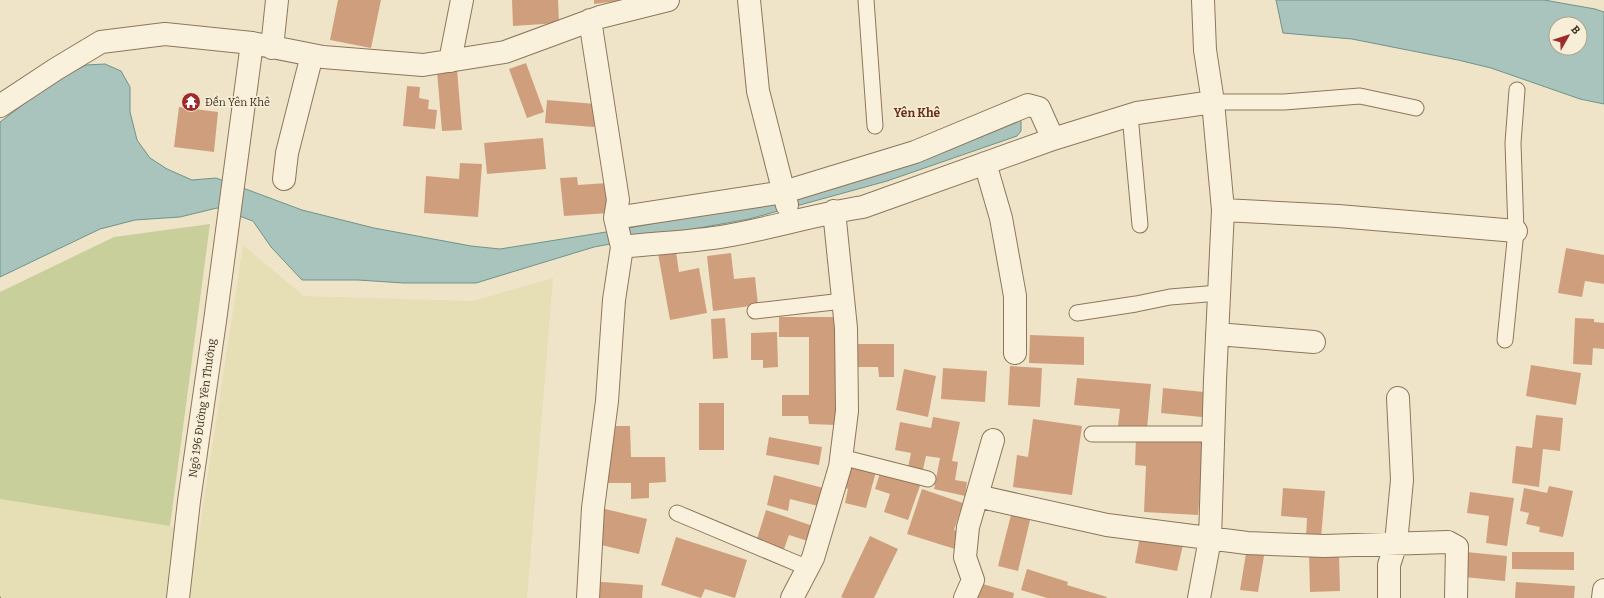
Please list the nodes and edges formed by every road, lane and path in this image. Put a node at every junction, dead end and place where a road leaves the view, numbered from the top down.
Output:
1 (277, 0) edge
2 (462, 0) edge
3 (668, 0) edge
4 (749, 0) edge
5 (866, 0) edge
6 (1203, 0) edge
7 (590, 20) junction
8 (262, 46) junction
9 (312, 55) junction
10 (450, 61) junction
11 (1517, 90) dead end
12 (1213, 102) junction
13 (0, 106) edge
14 (1416, 108) dead end
15 (1130, 115) junction
16 (875, 126) dead end
17 (1053, 139) junction
18 (985, 163) junction
19 (284, 179) dead end
20 (788, 206) junction
21 (1223, 210) junction
22 (834, 211) junction
23 (1140, 225) dead end
24 (1516, 231) junction
25 (618, 233) junction
26 (1219, 293) junction
27 (843, 301) junction
28 (755, 311) dead end
29 (1077, 313) dead end
30 (1217, 334) junction
31 (1505, 340) dead end
32 (1314, 342) dead end
33 (1015, 353) dead end
34 (1398, 398) dead end
35 (1092, 434) dead end
36 (1213, 434) junction
37 (993, 440) dead end
38 (841, 458) junction
39 (928, 479) dead end
40 (977, 496) junction
41 (677, 513) dead end
42 (1210, 539) junction
43 (1396, 543) junction
44 (808, 568) junction
45 (1604, 590) edge
46 (178, 598) edge
47 (588, 598) edge
48 (792, 598) edge
49 (966, 598) edge
50 (1199, 598) edge
51 (1389, 598) edge
52 (1456, 598) edge
53 (1603, 598) edge

1 - 8 street, Ngõ 196 Đường Yên Thường
2 - 10 street
3 - 7 street
4 - 20 street
5 - 16 lane
6 - 12 street
7 - 10 street
7 - 25 street
8 - 9 street
8 - 13 street
8 - 46 street, Ngõ 196 Đường Yên Thường
9 - 10 street
9 - 19 street
11 - 24 lane
12 - 14 lane
12 - 15 street
12 - 21 street
15 - 17 street
15 - 23 lane
17 - 18 street
17 - 20 street
18 - 22 street
18 - 33 street
20 - 22 street
20 - 25 street
20 - 25 street
21 - 24 street
21 - 26 street
22 - 27 street
24 - 31 lane
25 - 47 street
26 - 29 lane
26 - 30 street
27 - 28 lane
27 - 38 street
30 - 32 street
30 - 36 street
34 - 43 street
35 - 36 lane
36 - 42 street
37 - 40 street
38 - 39 lane
38 - 44 street
40 - 42 street
40 - 49 street
41 - 44 lane
42 - 43 street
42 - 50 street
43 - 51 street
43 - 52 street
44 - 48 street
45 - 53 street

